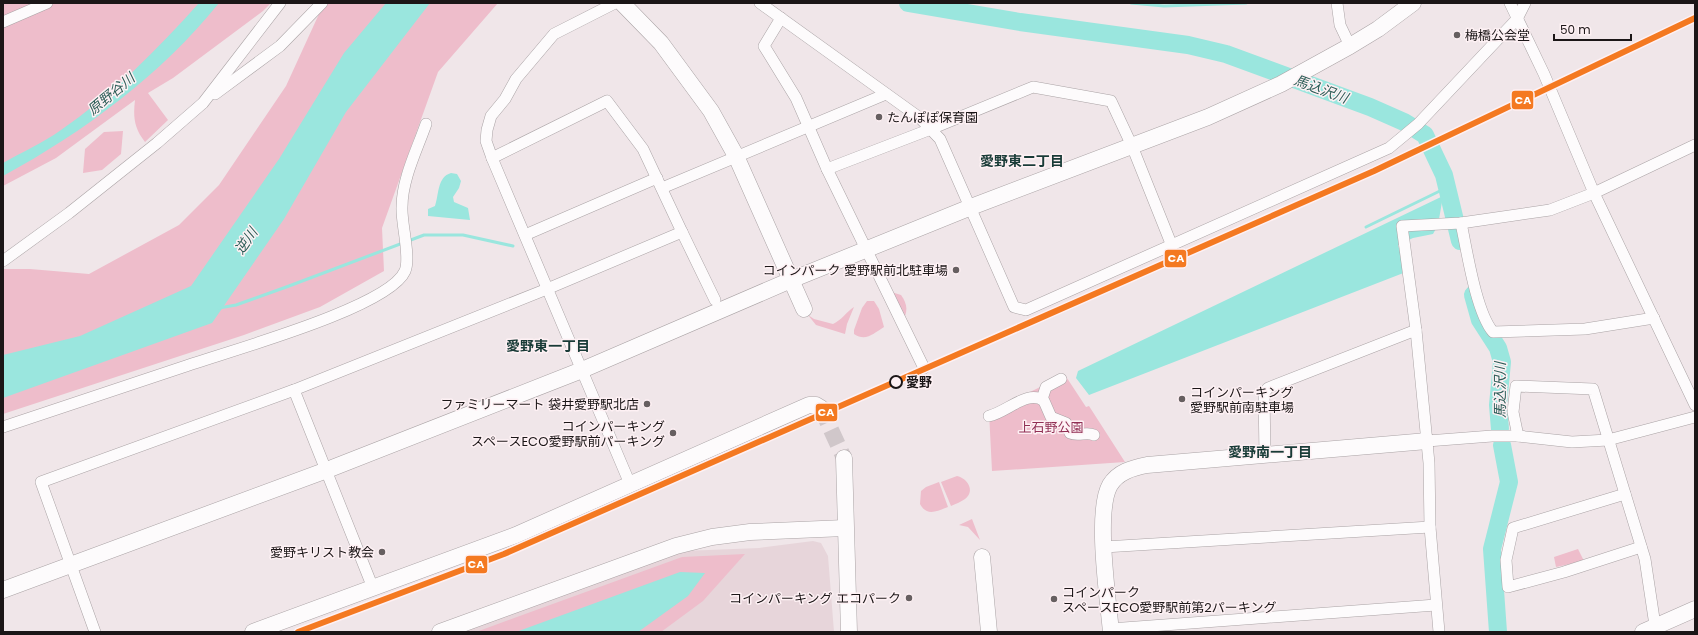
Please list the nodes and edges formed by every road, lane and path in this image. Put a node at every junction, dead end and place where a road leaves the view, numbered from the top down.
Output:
1 (48, 3) edge
2 (280, 3) edge
3 (322, 3) edge
4 (615, 3) edge
5 (622, 3) edge
6 (760, 3) edge
7 (1337, 3) edge
8 (1413, 3) edge
9 (1510, 3) edge
10 (1525, 3) edge
11 (37, 7) edge
12 (781, 18) junction
13 (1517, 19) junction
14 (3, 22) edge
15 (1350, 46) junction
16 (886, 94) junction
17 (203, 103) junction
18 (426, 124) dead end
19 (808, 126) junction
20 (931, 129) junction
21 (1132, 146) junction
22 (1695, 146) edge
23 (736, 156) junction
24 (492, 158) junction
25 (827, 169) junction
26 (657, 178) junction
27 (662, 188) junction
28 (1594, 193) junction
29 (971, 207) junction
30 (1456, 223) junction
31 (682, 232) junction
32 (525, 235) junction
33 (1172, 246) junction
34 (3, 261) edge
35 (791, 280) junction
36 (548, 289) junction
37 (715, 300) dead end
38 (804, 308) dead end
39 (1654, 318) junction
40 (1416, 330) junction
41 (924, 368) dead end
42 (582, 370) junction
43 (1061, 379) dead end
44 (294, 390) junction
45 (1042, 399) junction
46 (1695, 405) edge
47 (821, 408) dead end
48 (989, 416) dead end
49 (1695, 417) edge
50 (3, 427) edge
51 (1094, 435) dead end
52 (1518, 436) junction
53 (1608, 440) junction
54 (1427, 441) junction
55 (1266, 456) junction
56 (844, 458) tunnel mouth
57 (327, 470) junction
58 (630, 484) junction
59 (1625, 494) junction
60 (1430, 527) junction
61 (845, 528) junction
62 (1104, 547) junction
63 (1641, 547) junction
64 (982, 557) dead end
65 (71, 565) junction
66 (373, 588) junction
67 (3, 590) edge
68 (1436, 604) junction
69 (1695, 609) edge
70 (1652, 630) edge
71 (1111, 631) edge
72 (95, 632) edge
73 (253, 632) edge
74 (440, 632) edge
75 (849, 632) edge
76 (989, 632) edge
77 (1439, 632) edge

1 - 11 street
2 - 17 street
3 - 17 street
4 - 24 street
5 - 23 street
6 - 12 street
7 - 15 street
8 - 15 street
9 - 13 street
10 - 13 street
11 - 14 street
12 - 16 street
12 - 19 street
13 - 28 street
13 - 33 street
15 - 21 street
16 - 19 street
16 - 20 street
17 - 34 street
18 - 50 street
19 - 23 street
19 - 25 street
20 - 21 street
20 - 25 street
20 - 29 street
21 - 29 street
21 - 33 street
22 - 28 street
23 - 27 street
23 - 35 street
24 - 26 street
24 - 32 street
25 - 41 street
26 - 27 street
26 - 32 street
27 - 31 street
28 - 30 street
28 - 39 street
29 - 33 street
29 - 35 street
30 - 39 street
30 - 40 street
31 - 36 street
31 - 37 street
32 - 36 street
35 - 38 street
35 - 42 street
36 - 42 street
36 - 44 street
39 - 46 street
40 - 54 street
40 - 55 street
42 - 57 street
42 - 58 street
43 - 45 street
44 - 57 street
44 - 65 street
45 - 48 street
45 - 51 street
47 - 58 street
49 - 53 street
52 - 53 street
52 - 53 street
52 - 54 street
53 - 59 street
54 - 55 street
54 - 60 street
55 - 62 street
56 - 61 street
57 - 65 street
57 - 66 street
58 - 66 street
59 - 63 street
59 - 63 street
60 - 62 street
60 - 68 street
61 - 74 street
61 - 75 street
62 - 71 street
63 - 70 street
64 - 76 street
65 - 67 street
65 - 72 street
66 - 73 street
68 - 71 street
68 - 77 street
69 - 70 street

